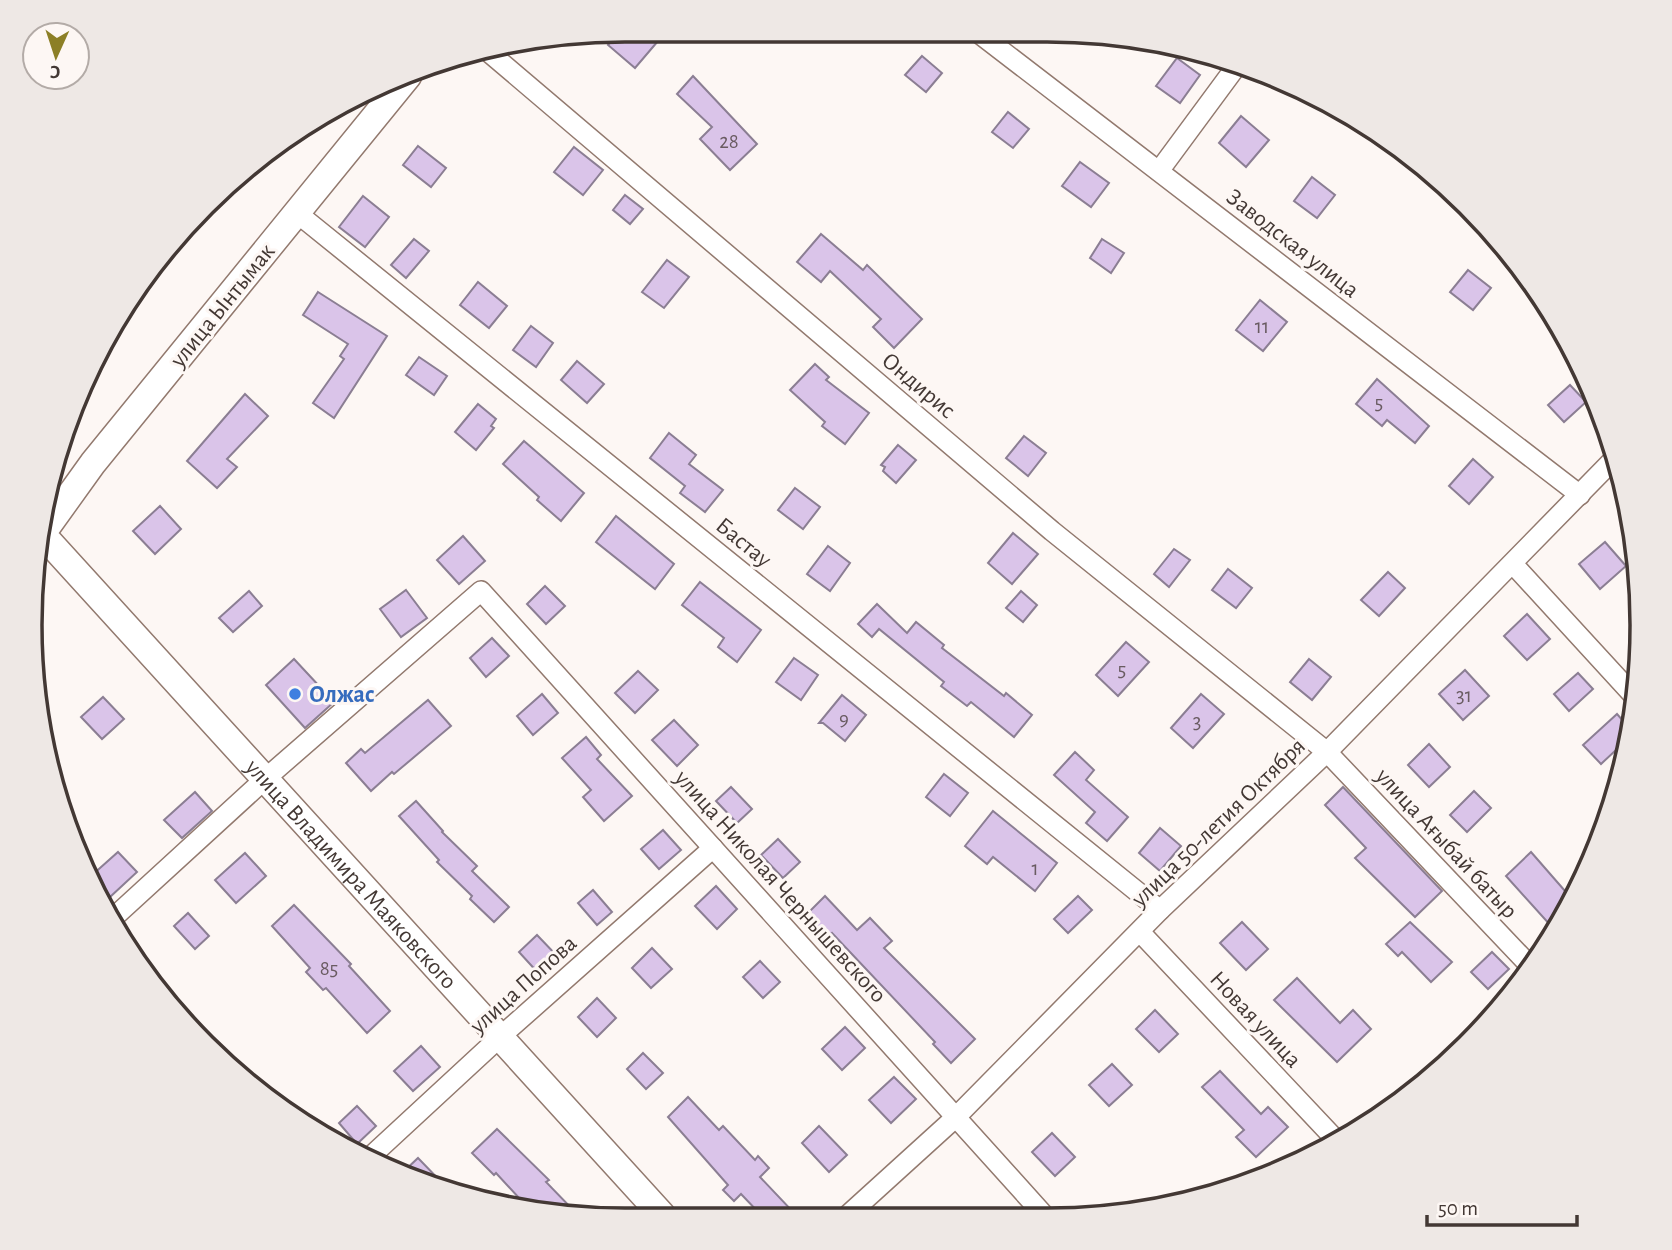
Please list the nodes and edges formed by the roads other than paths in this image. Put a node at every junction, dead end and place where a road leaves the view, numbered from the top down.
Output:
1 (990, 42) edge
2 (495, 57) edge
3 (1232, 72) edge
4 (399, 87) edge
5 (1159, 171) junction
6 (297, 214) junction
7 (1608, 466) edge
8 (1580, 495) junction
9 (51, 521) edge
10 (48, 543) edge
11 (1513, 564) junction
12 (1626, 688) edge
13 (1328, 752) junction
14 (265, 779) junction
15 (713, 848) junction
16 (1160, 910) junction
17 (118, 913) edge
18 (1140, 932) junction
19 (1524, 960) edge
20 (500, 1037) junction
21 (956, 1116) junction
22 (1330, 1134) edge
23 (376, 1152) edge
24 (656, 1208) edge
25 (856, 1208) edge
26 (1038, 1208) edge

1 - 5 street, Заводская улица
2 - 13 street, Ондирис
3 - 5 street
4 - 6 street, улица Ынтымак
5 - 8 street, Заводская улица
6 - 9 street, улица Ынтымак
6 - 16 street, Бастау
7 - 8 street, улица 50-летия Октября
8 - 11 street, улица 50-летия Октября
10 - 14 street, улица Владимира Маяковского
11 - 12 street
11 - 13 street, улица 50-летия Октября
13 - 16 street, улица 50-летия Октября
13 - 19 street, улица Ағыбай батыр
14 - 15 street, улица Николая Чернышевского
14 - 17 street
14 - 20 street, улица Владимира Маяковского
15 - 20 street, улица Попова
15 - 21 street, улица Николая Чернышевского
16 - 18 street, улица 50-летия Октября
18 - 21 street, улица 50-летия Октября
18 - 22 street, Новая улица
20 - 23 street, улица Попова
20 - 24 street, улица Владимира Маяковского
21 - 25 street, улица 50-летия Октября
21 - 26 street, улица Николая Чернышевского

